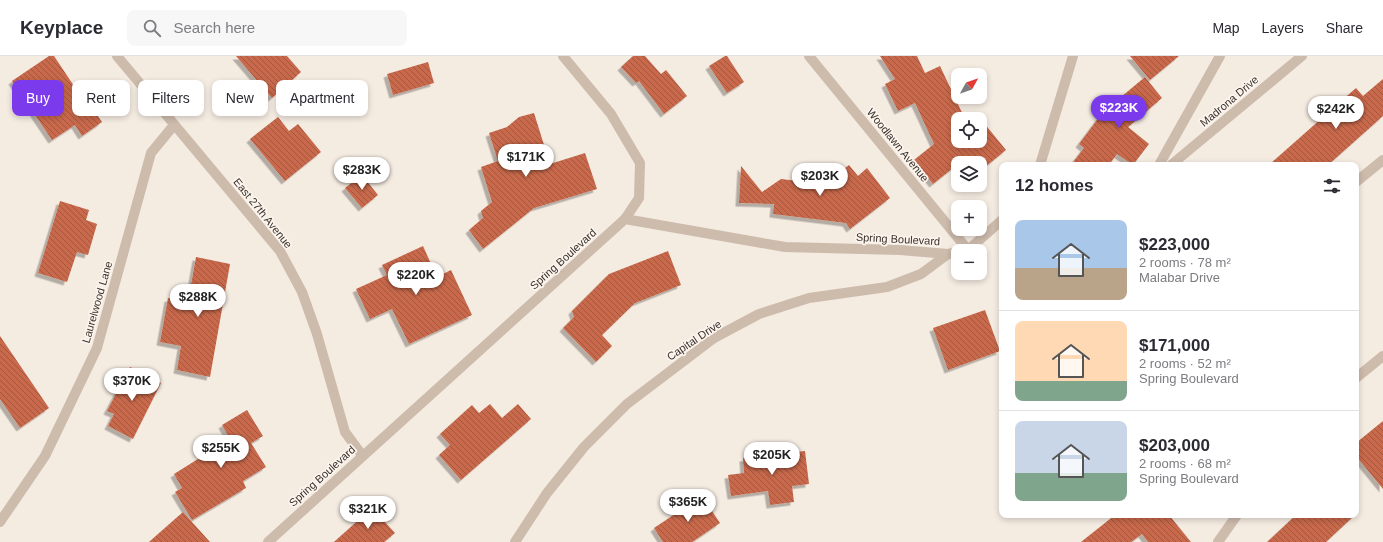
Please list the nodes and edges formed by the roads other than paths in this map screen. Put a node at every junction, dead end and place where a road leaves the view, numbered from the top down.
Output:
1 (117, 56) edge
2 (563, 56) edge
3 (809, 56) edge
4 (1073, 56) edge
5 (1220, 56) edge
6 (1302, 56) edge
7 (174, 125) junction
8 (1383, 160) edge
9 (1041, 162) edge
10 (1161, 162) edge
11 (1175, 162) edge
12 (1359, 180) edge
13 (625, 219) junction
14 (999, 224) edge
15 (953, 244) edge
16 (971, 244) edge
17 (951, 252) edge
18 (951, 257) edge
19 (1383, 356) edge
20 (1359, 376) edge
21 (362, 455) junction
22 (1235, 518) edge
23 (0, 522) edge
24 (268, 542) edge
25 (515, 542) edge
26 (1218, 542) edge

1 - 7 street, East 27th Avenue
2 - 13 street
3 - 15 street, Woodlawn Avenue
4 - 9 street
5 - 10 street
6 - 11 street, Madrona Drive
7 - 21 street, East 27th Avenue
7 - 23 street, Laurelwood Lane
8 - 12 street
13 - 17 street, Spring Boulevard
13 - 21 street, Spring Boulevard
14 - 16 street
18 - 25 street, Capital Drive
19 - 20 street
21 - 24 street, Spring Boulevard
22 - 26 street

